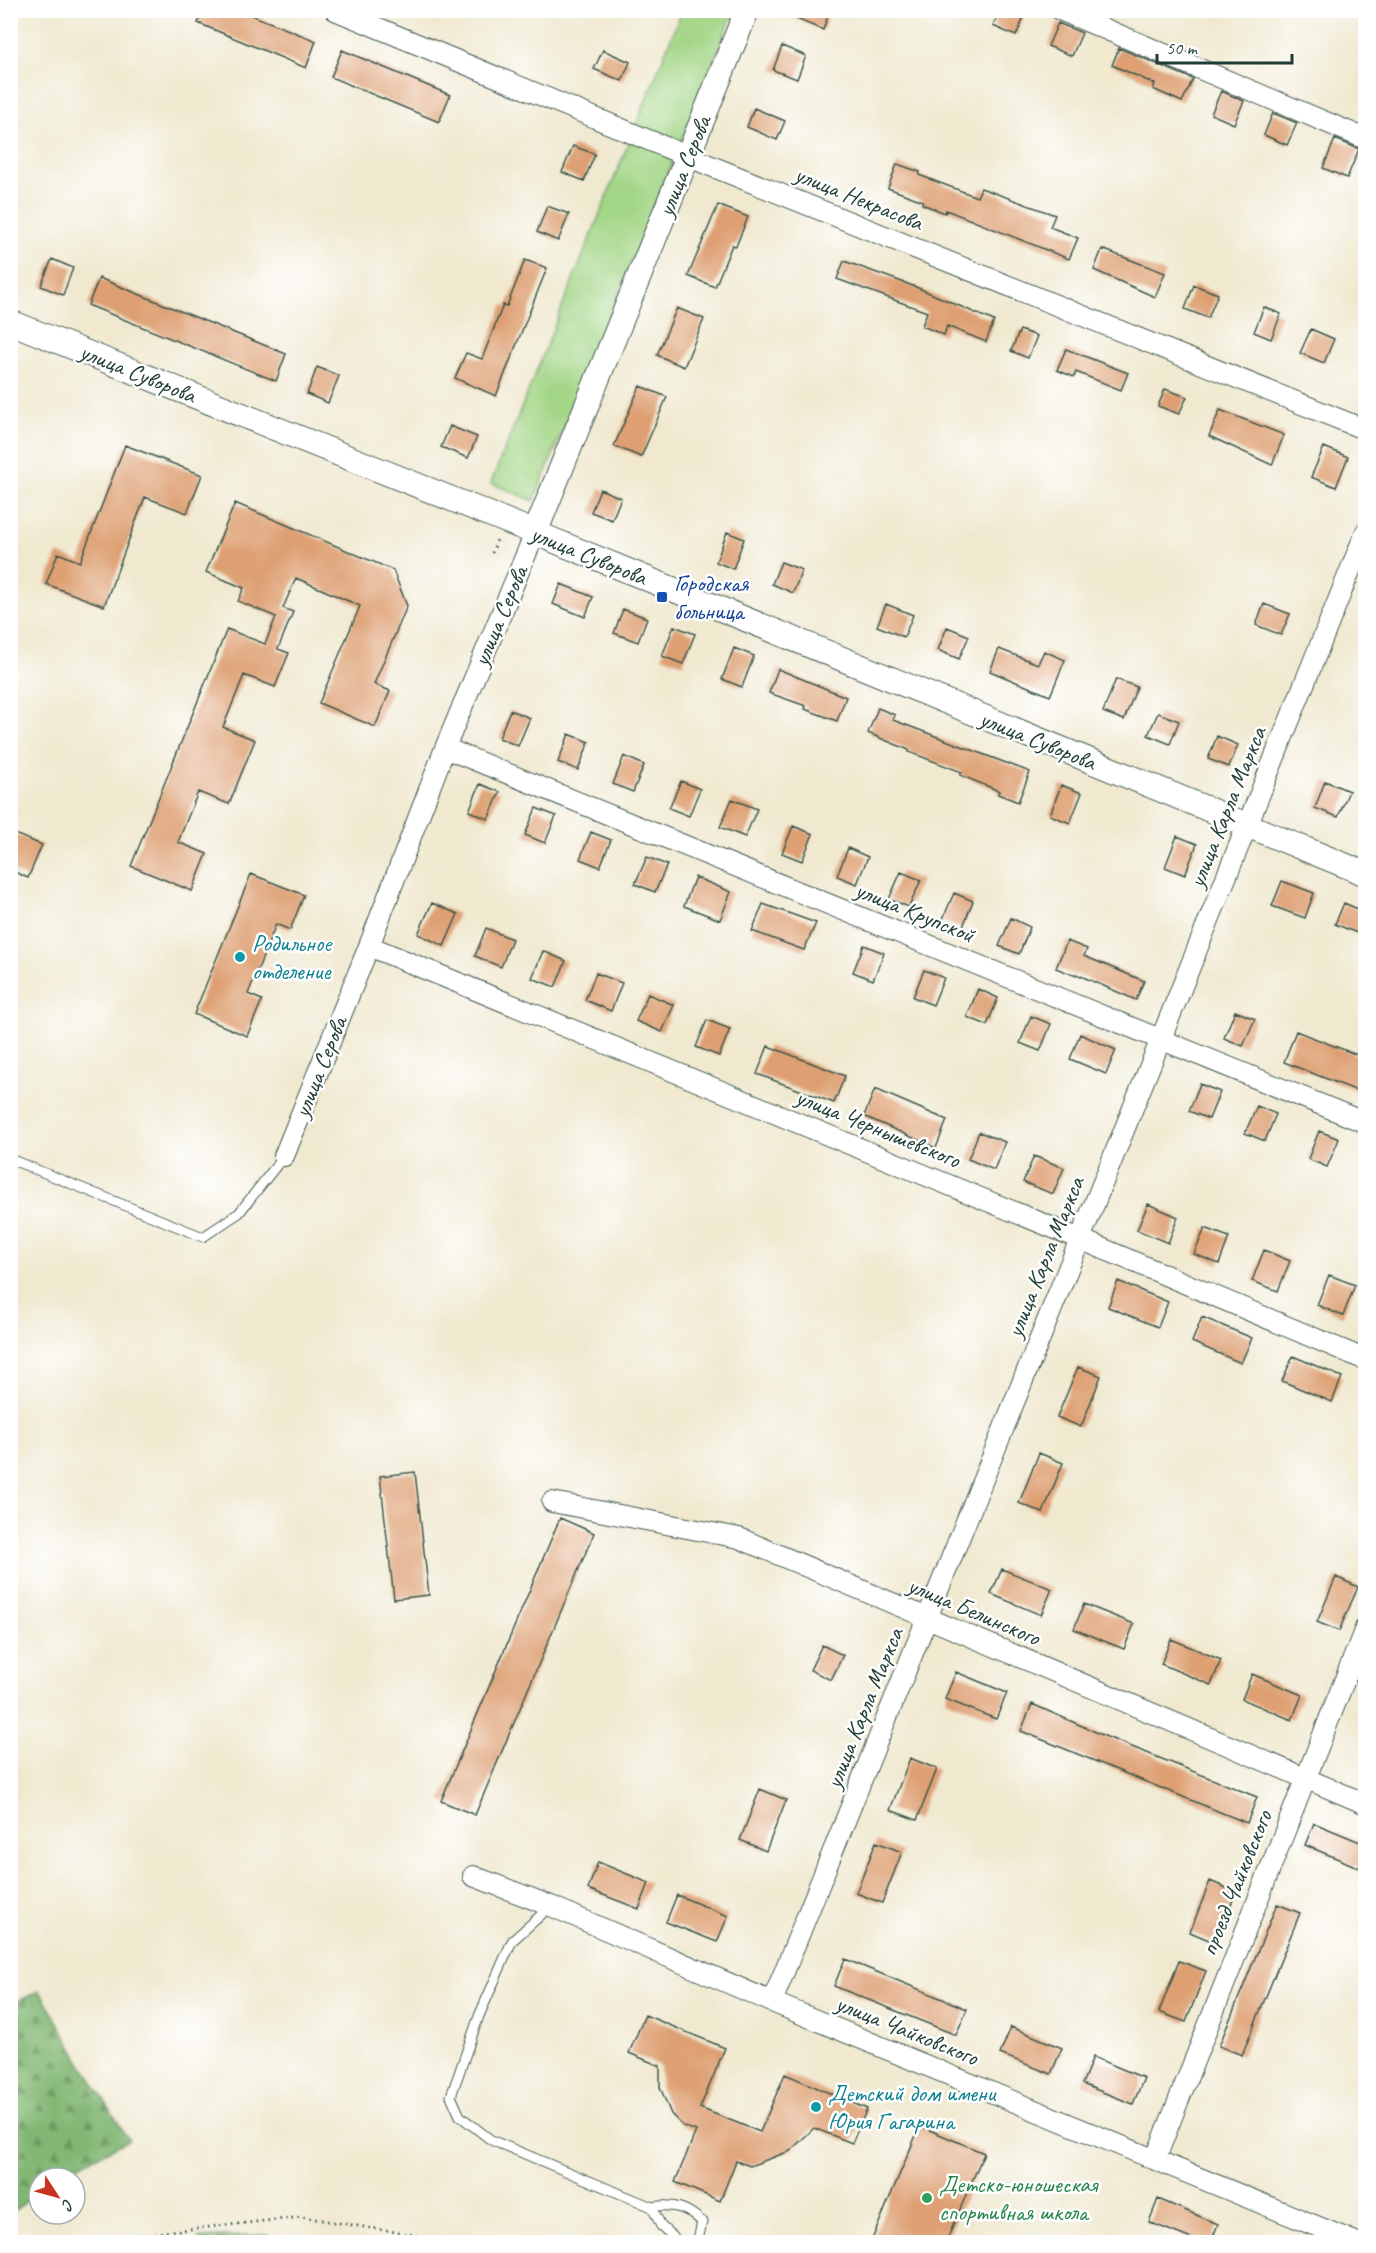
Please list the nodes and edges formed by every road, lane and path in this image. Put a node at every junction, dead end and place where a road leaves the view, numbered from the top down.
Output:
1 (335, 10) edge
2 (747, 10) edge
3 (1060, 10) edge
4 (1365, 139) edge
5 (688, 157) junction
6 (10, 322) edge
7 (1365, 430) edge
8 (1365, 531) edge
9 (499, 533) dead end
10 (535, 533) junction
11 (492, 553) dead end
12 (445, 748) junction
13 (1246, 826) junction
14 (1365, 874) edge
15 (369, 946) junction
16 (1160, 1041) junction
17 (1365, 1123) edge
18 (284, 1156) joint
19 (10, 1159) edge
20 (1080, 1239) junction
21 (1365, 1360) edge
22 (552, 1502) dead end
23 (927, 1619) junction
24 (1365, 1626) edge
25 (1305, 1779) junction
26 (1365, 1804) edge
27 (473, 1876) dead end
28 (551, 1906) junction
29 (772, 2002) junction
30 (1155, 2160) junction
31 (652, 2207) junction
32 (101, 2242) edge
33 (442, 2242) edge
34 (679, 2242) edge
35 (688, 2242) edge
36 (1355, 2242) edge

1 - 5 street, улица Некрасова
2 - 5 street, улица Серова
3 - 4 street
5 - 7 street, улица Некрасова
5 - 10 street, улица Серова
6 - 10 street, улица Суворова
8 - 13 street, улица Карла Маркса
9 - 11 path
10 - 12 street, улица Серова
10 - 13 street, улица Суворова
12 - 15 street, улица Серова
12 - 16 street, улица Крупской
13 - 14 street, улица Суворова
13 - 16 street, улица Карла Маркса
15 - 18 street, улица Серова
15 - 20 street, улица Чернышевского
16 - 17 street, улица Крупской
16 - 20 street, улица Карла Маркса
18 - 19 lane
20 - 21 street, улица Чернышевского
20 - 23 street, улица Карла Маркса
22 - 23 street, улица Белинского
23 - 25 street, улица Белинского
23 - 29 street, улица Карла Маркса
24 - 25 street, проезд Чайковского
25 - 26 street, улица Белинского
25 - 30 street, проезд Чайковского
27 - 28 street, улица Чайковского
28 - 29 street, улица Чайковского
28 - 31 lane
29 - 30 street, улица Чайковского
30 - 36 street, улица Чайковского
31 - 34 lane
31 - 35 lane
32 - 33 path

